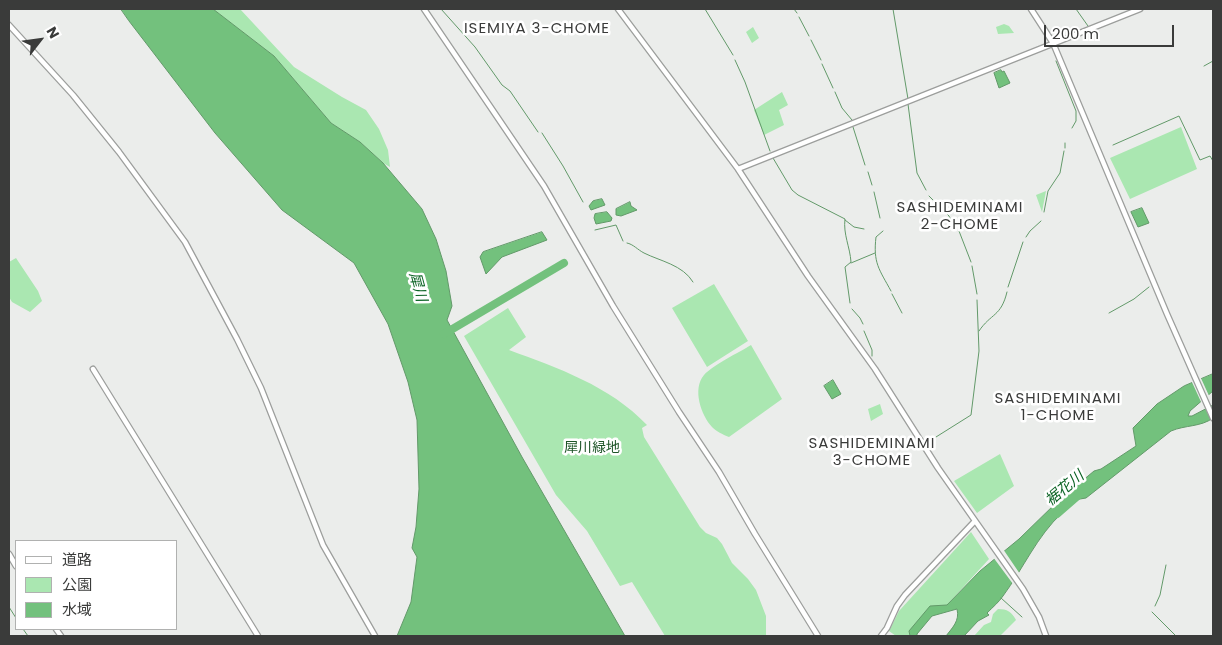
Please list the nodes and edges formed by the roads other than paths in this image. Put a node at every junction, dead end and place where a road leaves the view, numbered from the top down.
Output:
1 (424, 9) edge
2 (618, 9) edge
3 (1032, 9) edge
4 (1140, 9) edge
5 (9, 25) edge
6 (1053, 43) junction
7 (738, 169) junction
8 (93, 369) dead end
9 (1213, 418) edge
10 (977, 522) junction
11 (258, 636) edge
12 (375, 636) edge
13 (818, 636) edge
14 (881, 636) edge
15 (1046, 636) edge

1 - 13 street
2 - 7 street
3 - 6 street
4 - 6 street
5 - 12 street
6 - 7 street
6 - 9 street
7 - 10 street
8 - 11 street
10 - 14 street
10 - 15 street

